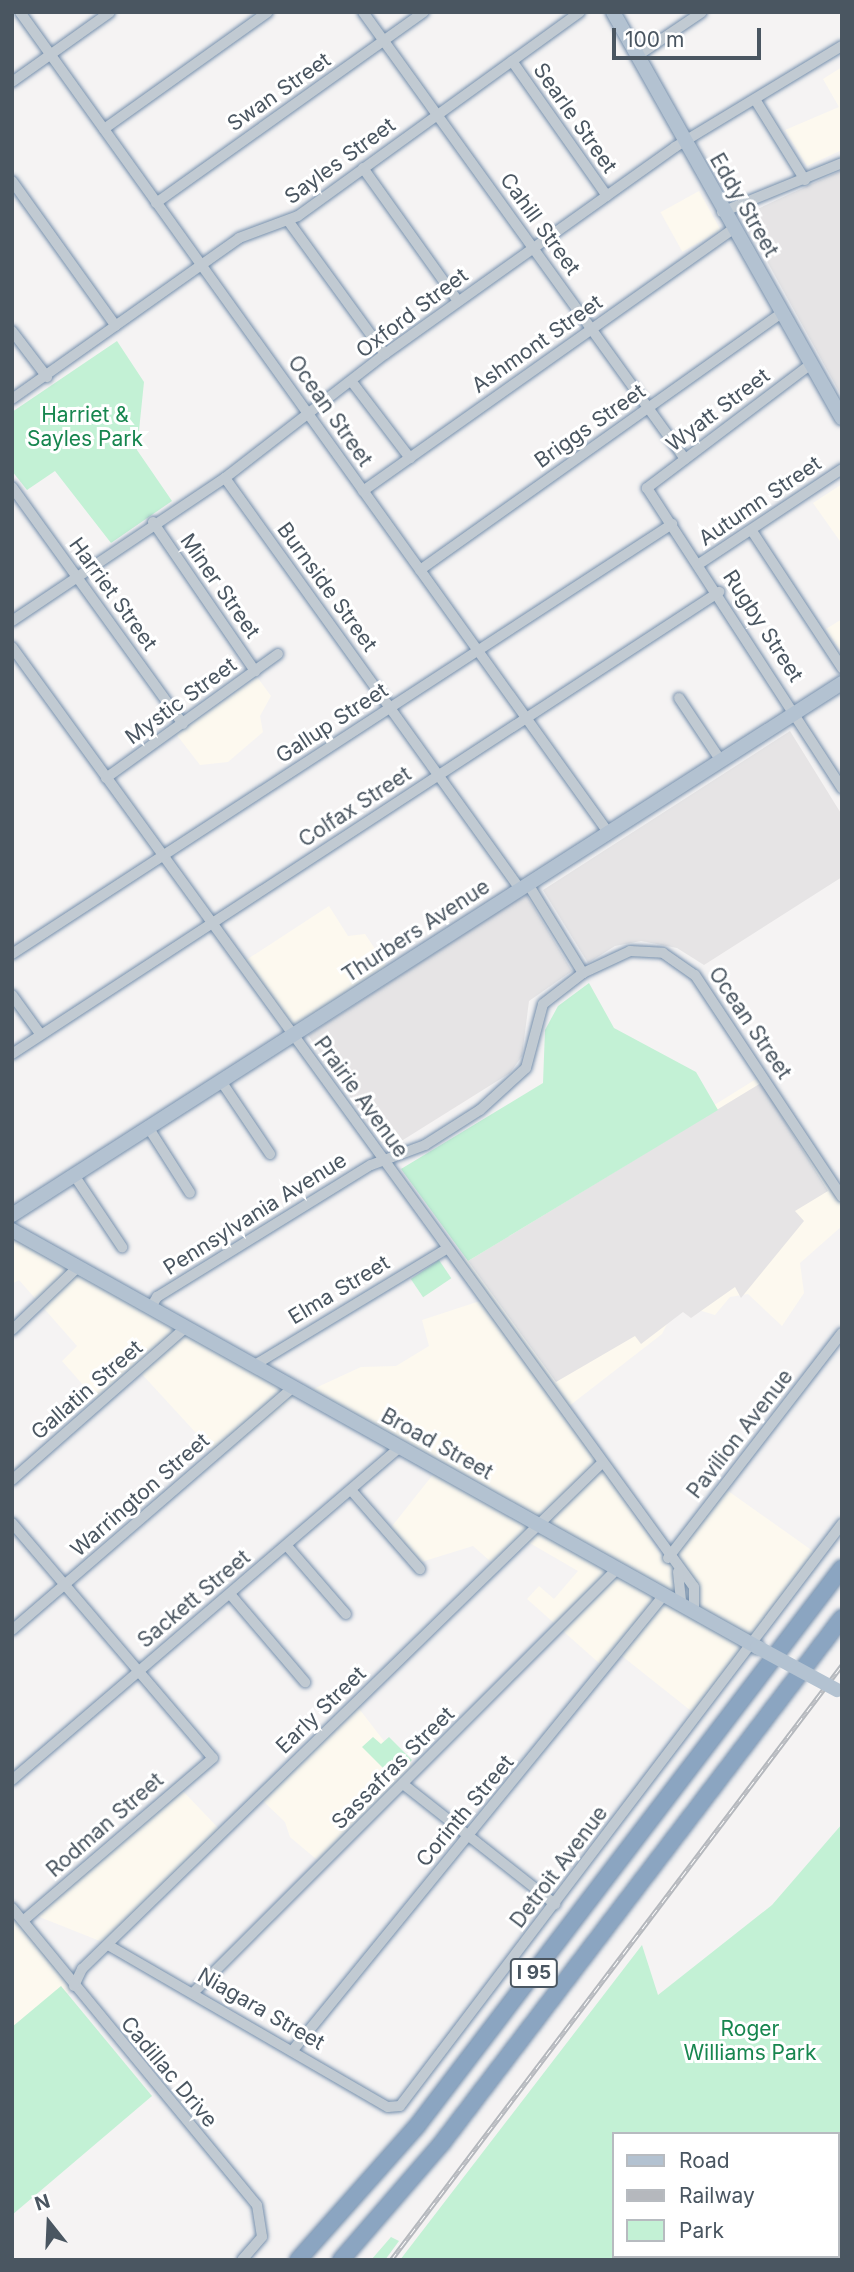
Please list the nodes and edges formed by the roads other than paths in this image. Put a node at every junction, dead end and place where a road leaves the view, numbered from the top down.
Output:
1 (20, 12) edge
2 (110, 12) edge
3 (268, 12) edge
4 (363, 12) edge
5 (424, 12) edge
6 (580, 12) edge
7 (613, 12) edge
8 (702, 14) edge
9 (384, 41) junction
10 (842, 46) edge
11 (51, 55) junction
12 (637, 56) junction
13 (512, 61) junction
14 (12, 82) edge
15 (756, 101) junction
16 (437, 115) junction
17 (104, 129) junction
18 (684, 143) junction
19 (842, 163) edge
20 (363, 168) junction
21 (805, 180) junction
22 (12, 181) edge
23 (607, 197) junction
24 (156, 203) junction
25 (722, 212) junction
26 (289, 222) junction
27 (733, 229) junction
28 (534, 247) junction
29 (201, 265) junction
30 (458, 301) junction
31 (782, 313) junction
32 (116, 327) junction
33 (591, 330) junction
34 (12, 331) edge
35 (384, 354) junction
36 (811, 364) junction
37 (47, 377) junction
38 (352, 382) junction
39 (12, 399) edge
40 (648, 408) junction
41 (310, 416) junction
42 (842, 418) edge
43 (410, 457) junction
44 (685, 459) junction
45 (842, 469) edge
46 (225, 478) junction
47 (12, 487) edge
48 (647, 488) joint
49 (363, 491) junction
50 (153, 522) junction
51 (672, 524) junction
52 (752, 531) junction
53 (699, 564) junction
54 (420, 570) junction
55 (77, 575) junction
56 (719, 592) junction
57 (12, 621) edge
58 (12, 647) edge
59 (478, 650) junction
60 (278, 654) dead end
61 (842, 668) edge
62 (255, 671) junction
63 (842, 683) edge
64 (680, 698) dead end
65 (390, 708) junction
66 (796, 713) junction
67 (527, 718) junction
68 (183, 724) junction
69 (721, 761) junction
70 (439, 776) junction
71 (106, 778) junction
72 (841, 785) edge
73 (608, 832) junction
74 (163, 856) junction
75 (524, 887) junction
76 (212, 923) junction
77 (12, 954) edge
78 (583, 974) junction
79 (12, 995) edge
80 (41, 1035) junction
81 (292, 1035) junction
82 (12, 1054) edge
83 (221, 1081) junction
84 (148, 1127) junction
85 (270, 1154) dead end
86 (384, 1161) junction
87 (74, 1175) junction
88 (190, 1193) dead end
89 (842, 1197) edge
90 (12, 1214) edge
91 (12, 1230) edge
92 (122, 1247) dead end
93 (446, 1250) junction
94 (78, 1267) junction
95 (151, 1307) junction
96 (185, 1328) junction
97 (12, 1330) edge
98 (842, 1334) edge
99 (253, 1366) junction
100 (292, 1388) junction
101 (400, 1447) junction
102 (600, 1465) junction
103 (12, 1480) edge
104 (352, 1490) junction
105 (12, 1523) edge
106 (535, 1523) junction
107 (842, 1524) edge
108 (287, 1546) junction
109 (668, 1558) junction
110 (842, 1568) edge
111 (420, 1569) dead end
112 (617, 1569) junction
113 (65, 1585) junction
114 (230, 1594) junction
115 (664, 1595) junction
116 (687, 1607) junction
117 (346, 1614) dead end
118 (842, 1618) edge
119 (12, 1630) edge
120 (754, 1646) junction
121 (139, 1672) junction
122 (305, 1682) dead end
123 (839, 1692) edge
124 (12, 1780) edge
125 (403, 1784) junction
126 (468, 1837) junction
127 (555, 1904) junction
128 (14, 1910) edge
129 (23, 1922) junction
130 (108, 1945) junction
131 (74, 1986) junction
132 (194, 1992) junction
133 (293, 2050) junction
134 (394, 2108) joint
135 (242, 2260) edge
136 (298, 2260) edge
137 (341, 2260) edge

1 - 11 street, Ocean Street
2 - 11 street
3 - 17 street
4 - 9 street, Cahill Street
5 - 9 street, Swan Street
6 - 13 street, Sayles Street
7 - 12 main road, Eddy Street
8 - 12 street
9 - 16 street, Cahill Street
9 - 24 street, Swan Street
10 - 15 street, Oxford Street
11 - 14 street
11 - 17 street, Ocean Street
12 - 18 main road, Eddy Street
13 - 16 street, Sayles Street
13 - 23 street, Searle Street
15 - 18 street, Oxford Street
15 - 21 street
16 - 20 street, Sayles Street
16 - 28 street, Cahill Street
17 - 24 street, Ocean Street
18 - 23 street, Oxford Street
18 - 25 main road, Eddy Street
19 - 21 street
20 - 26 street, Sayles Street
20 - 30 street
21 - 25 street
22 - 32 street
23 - 28 street, Oxford Street
24 - 29 street, Ocean Street
25 - 27 main road, Eddy Street
26 - 29 street, Sayles Street
26 - 35 street
27 - 31 main road, Eddy Street
27 - 33 street, Ashmont Street
28 - 30 street, Oxford Street
28 - 33 street, Cahill Street
29 - 32 street, Sayles Street
29 - 41 street, Ocean Street
30 - 35 street, Oxford Street
31 - 36 main road, Eddy Street
31 - 40 street, Briggs Street
32 - 37 street, Sayles Street
33 - 40 street, Cahill Street
33 - 43 street, Ashmont Street
34 - 37 street
35 - 38 street, Oxford Street
36 - 42 main road, Eddy Street
36 - 44 street, Wyatt Street
37 - 39 street, Sayles Street
38 - 41 street, Oxford Street
38 - 43 street
40 - 44 street, Cahill Street
40 - 54 street, Briggs Street
41 - 46 street, Oxford Street
41 - 49 street, Ocean Street
43 - 49 street, Ashmont Street
44 - 48 street, Wyatt Street
45 - 52 street, Autumn Street
46 - 50 street, Oxford Street
46 - 65 street, Burnside Street
47 - 55 street, Harriet Street
48 - 51 street, Rugby Street
49 - 54 street, Ocean Street
50 - 55 street, Oxford Street
50 - 62 street, Miner Street
51 - 53 street, Rugby Street
51 - 59 street, Gallup Street
52 - 53 street, Autumn Street
52 - 61 street
53 - 56 street, Rugby Street
54 - 59 street, Ocean Street
55 - 57 street, Oxford Street
55 - 68 street, Harriet Street
56 - 66 street, Rugby Street
56 - 67 street, Colfax Street
58 - 71 street, Prairie Avenue
59 - 65 street, Gallup Street
59 - 67 street, Ocean Street
60 - 62 street, Mystic Street
62 - 68 street, Mystic Street
63 - 66 main road, Thurbers Avenue
64 - 69 street
65 - 70 street, Burnside Street
65 - 74 street, Gallup Street
66 - 69 main road, Thurbers Avenue
66 - 72 street, Rugby Street
67 - 70 street, Colfax Street
67 - 73 street, Ocean Street
68 - 71 street, Mystic Street
69 - 73 main road, Thurbers Avenue
70 - 75 street, Burnside Street
70 - 76 street, Colfax Street
71 - 74 street, Prairie Avenue
73 - 75 main road, Thurbers Avenue
74 - 76 street, Prairie Avenue
74 - 77 street, Gallup Street
75 - 78 street, Burnside Street
75 - 81 main road, Thurbers Avenue
76 - 80 street, Colfax Street
76 - 81 street, Prairie Avenue
78 - 86 street, Ocean Street
78 - 89 street, Ocean Street
79 - 80 street
80 - 82 street, Colfax Street
81 - 83 main road, Thurbers Avenue
81 - 86 street, Prairie Avenue
83 - 84 main road, Thurbers Avenue
83 - 85 street
84 - 87 main road, Thurbers Avenue
84 - 88 street
86 - 93 street, Prairie Avenue
86 - 95 street, Pennsylvania Avenue
87 - 90 main road, Thurbers Avenue
87 - 92 street
91 - 94 main road, Broad Street
93 - 99 street, Elma Street
93 - 102 street, Prairie Avenue
94 - 95 main road, Broad Street
94 - 97 street
95 - 96 main road, Broad Street
96 - 99 main road, Broad Street
96 - 103 street, Gallatin Street
98 - 109 street, Pavilion Avenue
99 - 100 main road, Broad Street
100 - 101 main road, Broad Street
100 - 113 street, Warrington Street
101 - 104 street, Sackett Street
101 - 106 main road, Broad Street
102 - 106 street, Early Street
102 - 109 street, Prairie Avenue
104 - 108 street, Sackett Street
104 - 111 street
105 - 113 street
106 - 112 main road, Broad Street
106 - 130 street, Early Street
107 - 120 street, Detroit Avenue
108 - 114 street, Sackett Street
108 - 117 street
109 - 116 street, Prairie Avenue
110 - 136 highway, I 95
112 - 115 main road, Broad Street
112 - 125 street, Sassafras Street
113 - 119 street, Warrington Street
113 - 121 street
114 - 121 street, Sackett Street
114 - 122 street
115 - 116 main road, Broad Street
115 - 126 street, Corinth Street
116 - 120 main road, Broad Street
118 - 137 highway, I 95
120 - 123 main road, Broad Street, bridge
120 - 127 street, Detroit Avenue
121 - 124 street, Sackett Street
121 - 129 street, Rodman Street
125 - 126 street
125 - 132 street, Sassafras Street
126 - 127 street
126 - 133 street, Corinth Street
127 - 134 street, Detroit Avenue
128 - 129 street, Cadillac Drive
129 - 131 street, Cadillac Drive
130 - 131 street, Early Street
130 - 132 street, Niagara Street
131 - 135 street, Cadillac Drive
132 - 133 street, Niagara Street
133 - 134 street, Niagara Street

